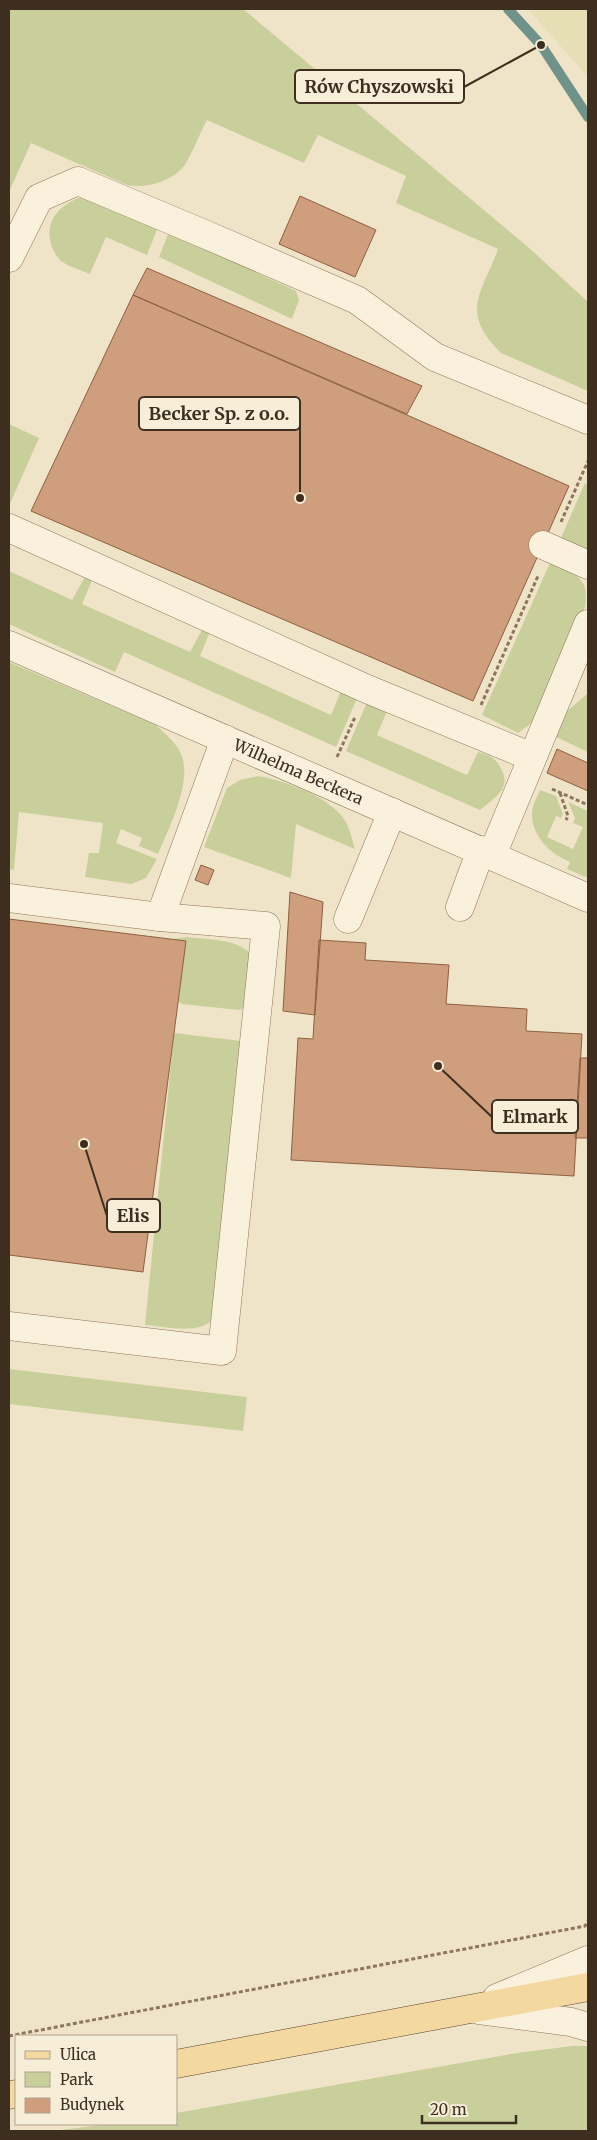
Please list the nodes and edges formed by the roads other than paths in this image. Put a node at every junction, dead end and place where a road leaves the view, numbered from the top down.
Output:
1 (9, 258) edge
2 (588, 420) edge
3 (9, 528) edge
4 (546, 547) road end
5 (588, 565) edge
6 (588, 624) edge
7 (9, 645) edge
8 (588, 677) edge
9 (559, 698) junction
10 (225, 739) junction
11 (528, 767) junction
12 (392, 812) junction
13 (487, 853) junction
14 (9, 898) edge
15 (588, 898) edge
16 (460, 907) dead end
17 (160, 917) junction
18 (348, 919) dead end
19 (9, 1326) edge
20 (588, 1960) edge
21 (588, 1987) edge
22 (470, 2008) junction
23 (588, 2027) edge
24 (178, 2064) edge

1 - 2 street
3 - 11 street
4 - 5 street
6 - 9 street
7 - 10 street, Wilhelma Beckera
8 - 9 street
9 - 11 street
10 - 12 street, Wilhelma Beckera
10 - 17 street
11 - 13 street
12 - 13 street, Wilhelma Beckera
12 - 18 street
13 - 15 street, Wilhelma Beckera
13 - 16 street
14 - 17 street
17 - 19 street
20 - 22 street
21 - 22 main road
22 - 23 street
22 - 24 main road

